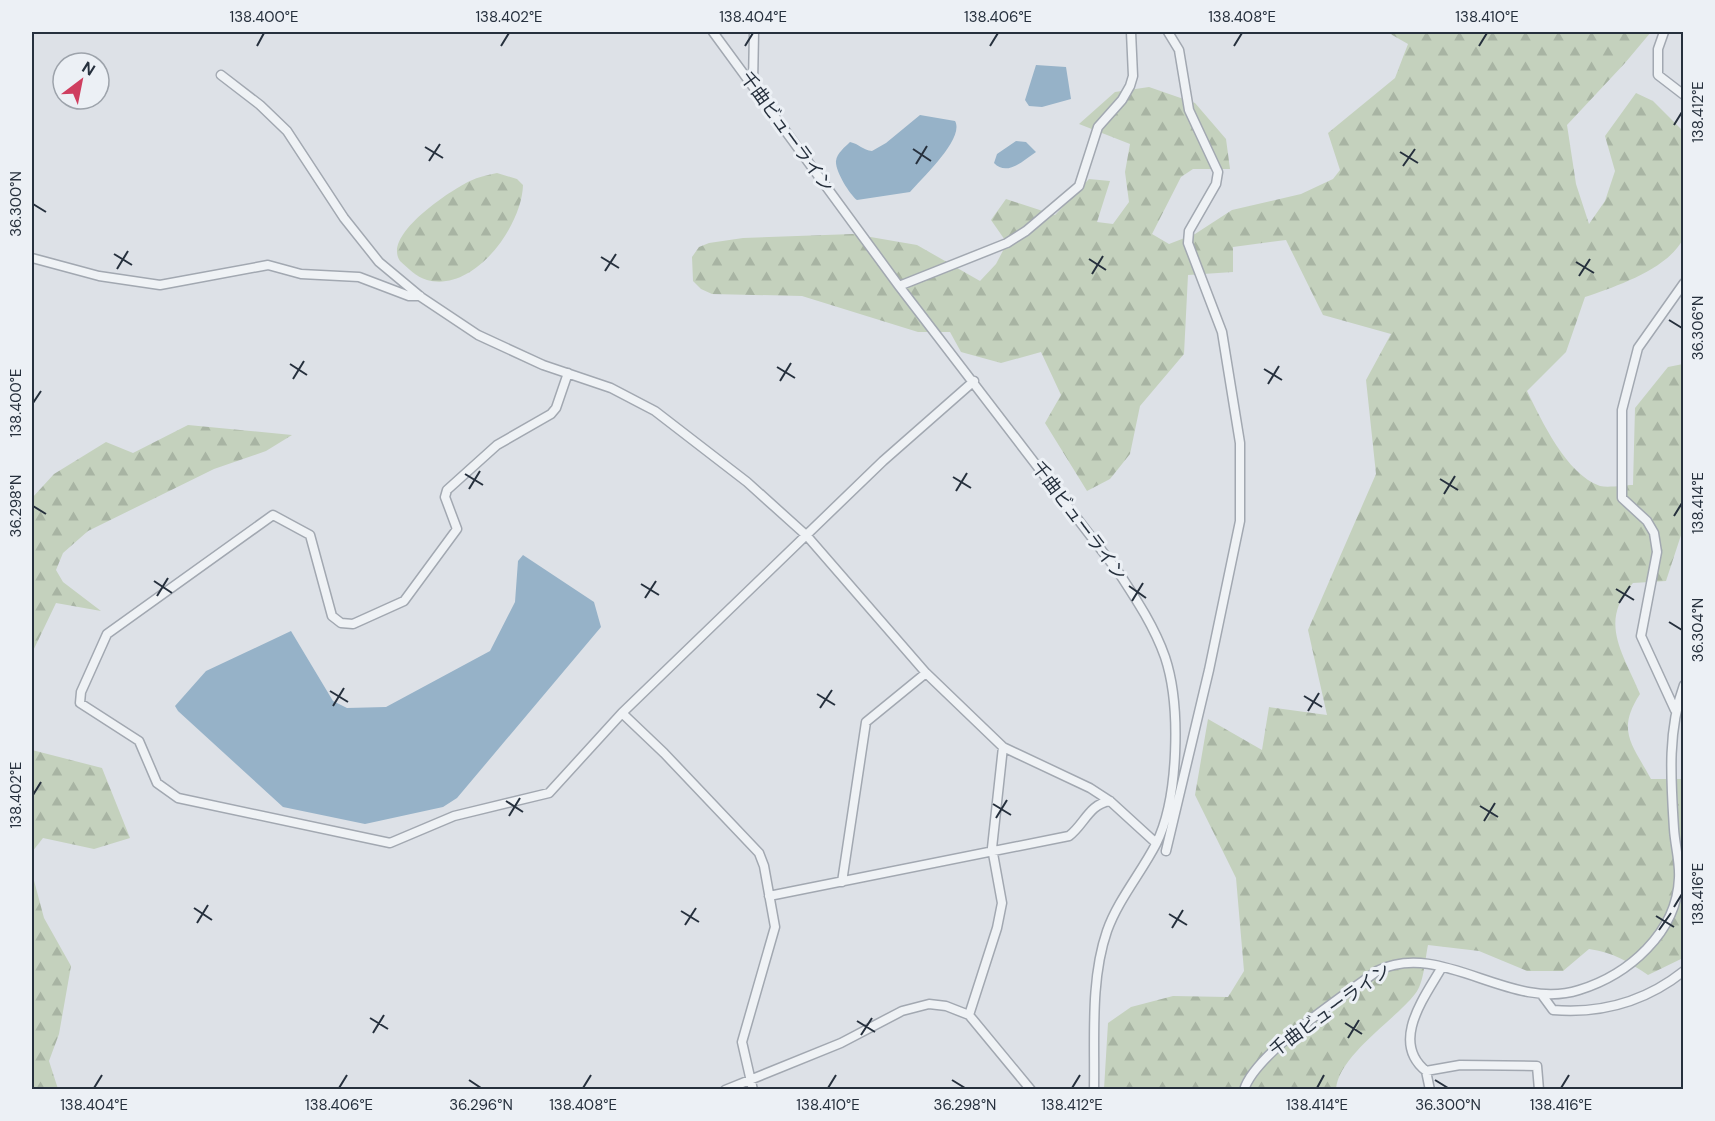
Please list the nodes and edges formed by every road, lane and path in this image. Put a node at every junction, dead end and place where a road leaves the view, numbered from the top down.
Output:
1 (713, 32) edge
2 (754, 32) edge
3 (1131, 32) edge
4 (1168, 32) edge
5 (1664, 32) edge
6 (221, 75) dead end
7 (753, 84) junction
8 (1683, 95) edge
9 (32, 258) edge
10 (1683, 283) edge
11 (899, 286) junction
12 (421, 297) junction
13 (568, 373) junction
14 (974, 381) junction
15 (807, 536) junction
16 (926, 673) junction
17 (1683, 685) edge
18 (1675, 710) junction
19 (622, 713) junction
20 (1003, 747) junction
21 (1110, 801) junction
22 (1674, 829) junction
23 (1683, 836) edge
24 (1156, 843) junction
25 (1166, 851) dead end
26 (992, 853) junction
27 (842, 882) junction
28 (769, 896) junction
29 (1442, 967) junction
30 (1683, 971) edge
31 (1542, 995) junction
32 (969, 1015) junction
33 (1426, 1071) junction
34 (752, 1085) edge
35 (725, 1089) edge
36 (1031, 1089) edge
37 (1094, 1089) edge
38 (1244, 1089) edge
39 (1430, 1089) edge
40 (1539, 1089) edge

1 - 7 street, 千曲ビューライン
2 - 7 street
3 - 11 street
4 - 25 street
5 - 8 street
6 - 12 street
7 - 11 street, 千曲ビューライン
9 - 12 street
10 - 18 street
11 - 14 street, 千曲ビューライン
12 - 13 street
13 - 15 street
13 - 19 street
14 - 15 street
14 - 24 street, 千曲ビューライン
15 - 16 street
15 - 19 street
16 - 20 street
16 - 27 street
17 - 18 street, 千曲ビューライン
18 - 22 street, 千曲ビューライン
19 - 28 street
20 - 21 street
20 - 26 street
21 - 24 street
21 - 26 street
22 - 23 street
22 - 31 street, 千曲ビューライン
24 - 37 street, 千曲ビューライン
26 - 27 street
26 - 32 street
27 - 28 street
28 - 34 street
29 - 31 street, 千曲ビューライン
29 - 33 street
29 - 38 street, 千曲ビューライン
30 - 31 street
32 - 34 street
32 - 36 street
33 - 39 street
33 - 40 street
34 - 35 street

